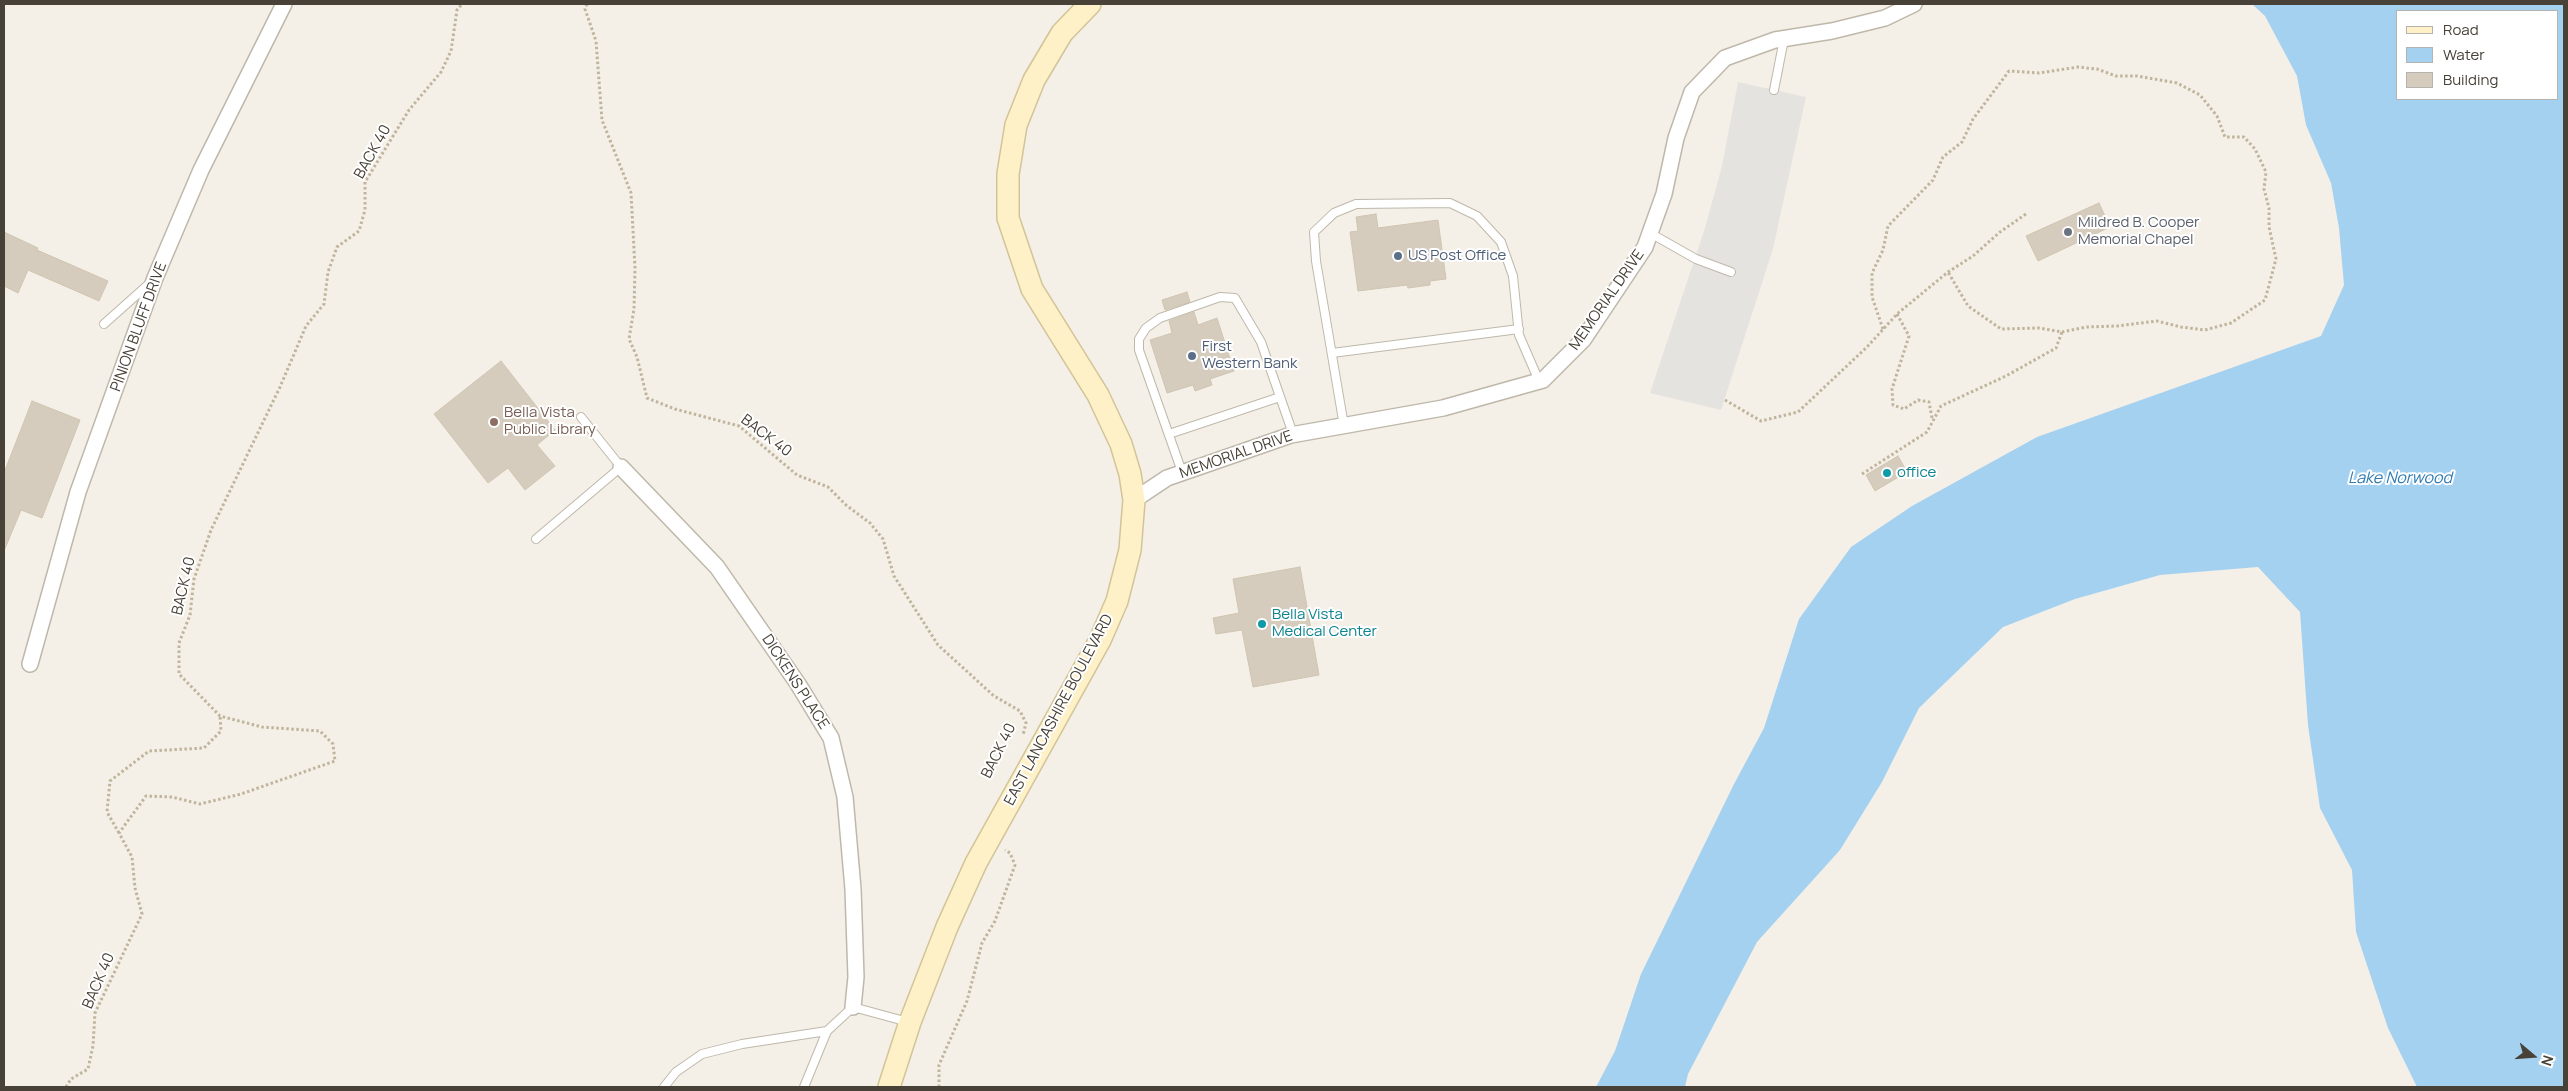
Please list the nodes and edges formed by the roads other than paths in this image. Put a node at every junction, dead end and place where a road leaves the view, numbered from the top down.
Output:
1 (284, 4) edge
2 (1090, 4) edge
3 (1914, 4) edge
4 (1784, 39) junction
5 (1774, 90) dead end
6 (1650, 233) junction
7 (1731, 272) dead end
8 (155, 278) junction
9 (104, 324) dead end
10 (1519, 330) junction
11 (1332, 353) junction
12 (1539, 381) junction
13 (1280, 397) junction
14 (581, 417) dead end
15 (1344, 426) junction
16 (1170, 434) junction
17 (1293, 434) junction
18 (621, 467) junction
19 (1182, 472) junction
20 (1134, 500) junction
21 (536, 539) dead end
22 (30, 664) dead end
23 (853, 1007) junction
24 (910, 1022) junction
25 (827, 1031) junction
26 (664, 1087) edge
27 (804, 1087) edge
28 (889, 1087) edge

1 - 8 street, PINION BLUFF DRIVE
2 - 20 main road, EAST LANCASHIRE BOULEVARD
3 - 4 street, MEMORIAL DRIVE
4 - 5 lane
4 - 6 street, MEMORIAL DRIVE
6 - 7 lane
6 - 12 street, MEMORIAL DRIVE
8 - 9 lane
8 - 22 street, PINION BLUFF DRIVE
10 - 11 lane
10 - 11 lane
10 - 12 lane
11 - 15 lane
12 - 15 street, MEMORIAL DRIVE
13 - 16 lane
13 - 16 lane
13 - 17 lane
14 - 18 lane
15 - 17 street, MEMORIAL DRIVE
16 - 19 lane
17 - 19 street, MEMORIAL DRIVE
18 - 21 lane
18 - 23 street, DICKENS PLACE
19 - 20 street, MEMORIAL DRIVE
20 - 24 main road, EAST LANCASHIRE BOULEVARD
23 - 24 lane
23 - 25 lane
24 - 28 main road, EAST LANCASHIRE BOULEVARD
25 - 26 lane
25 - 27 lane

